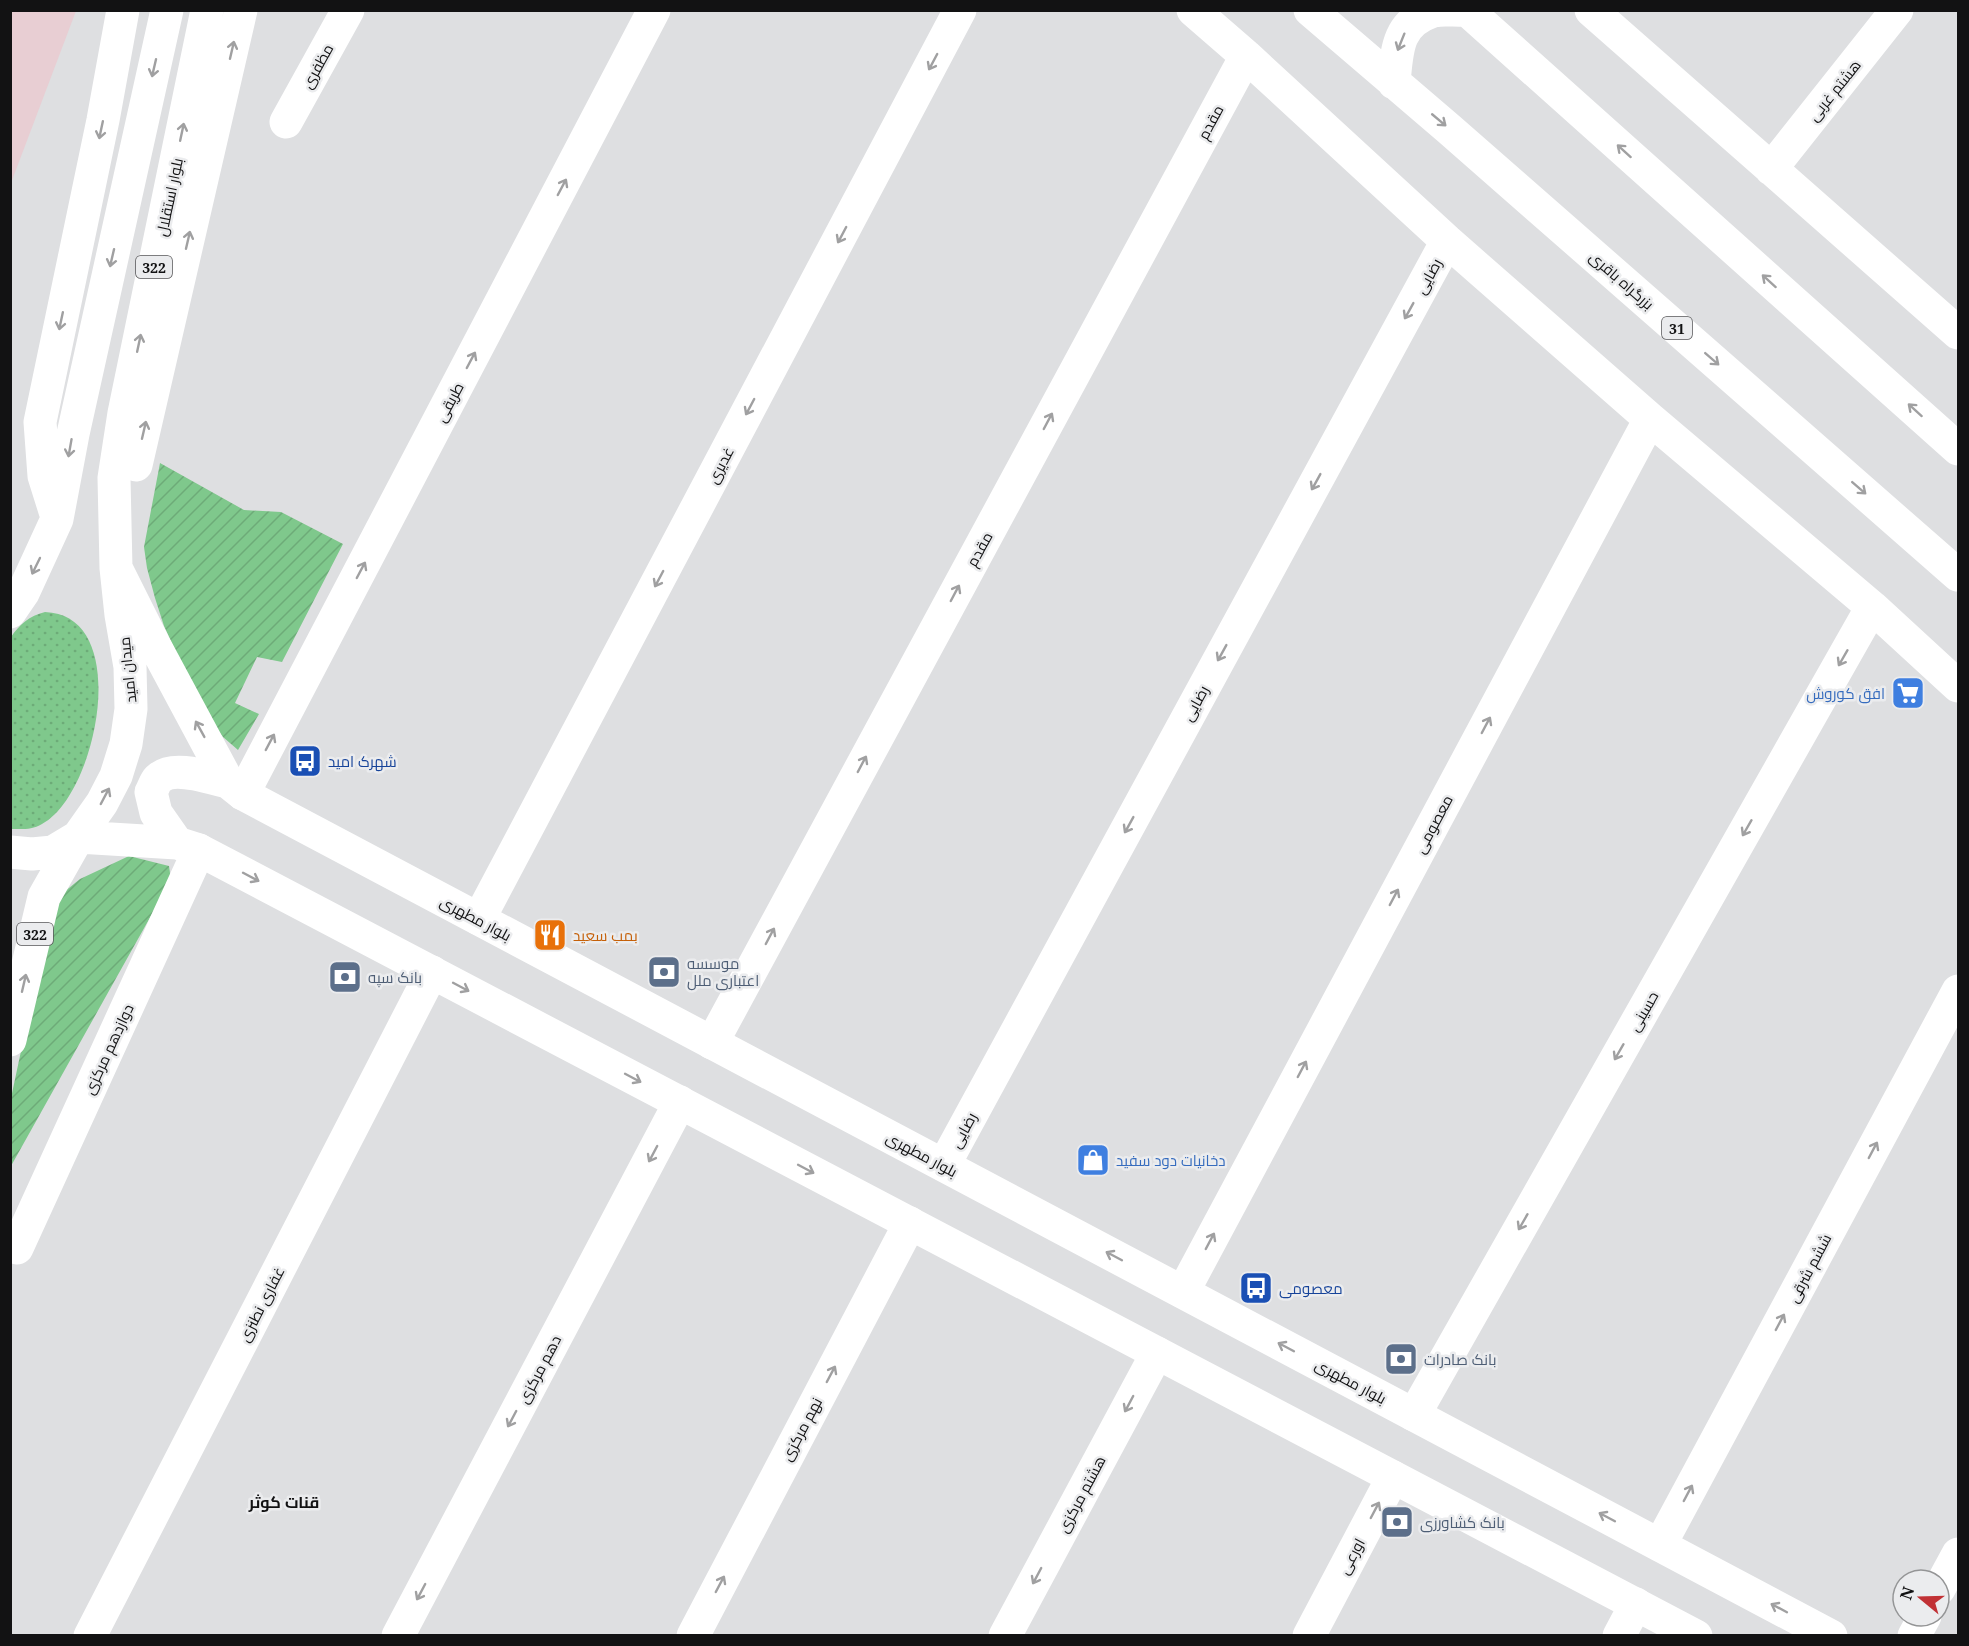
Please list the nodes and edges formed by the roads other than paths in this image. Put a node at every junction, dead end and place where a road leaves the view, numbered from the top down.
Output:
1 (123, 10) edge
2 (167, 10) edge
3 (207, 10) edge
4 (241, 10) edge
5 (348, 10) edge
6 (654, 10) edge
7 (960, 10) edge
8 (1193, 10) edge
9 (1310, 10) edge
10 (1466, 10) edge
11 (1898, 10) edge
12 (1596, 12) edge
13 (1246, 56) junction
14 (1394, 83) junction
15 (286, 122) dead end
16 (1771, 169) junction
17 (1447, 241) junction
18 (1958, 332) edge
19 (1650, 419) junction
20 (1959, 449) edge
21 (57, 519) junction
22 (114, 526) junction
23 (116, 568) junction
24 (1959, 575) edge
25 (1872, 607) junction
26 (10, 612) edge
27 (1959, 686) edge
28 (236, 788) junction
29 (78, 837) junction
30 (188, 847) junction
31 (10, 852) edge
32 (479, 919) junction
33 (432, 972) junction
34 (1959, 991) edge
35 (10, 1040) edge
36 (712, 1042) junction
37 (680, 1102) junction
38 (944, 1165) junction
39 (910, 1223) junction
40 (17, 1248) dead end
41 (1183, 1292) junction
42 (1157, 1353) junction
43 (1414, 1415) junction
44 (1393, 1477) junction
45 (1660, 1545) junction
46 (1959, 1554) edge
47 (1951, 1568) edge
48 (1636, 1604) junction
49 (90, 1635) edge
50 (398, 1635) edge
51 (693, 1635) edge
52 (1005, 1635) edge
53 (1309, 1635) edge
54 (1619, 1635) edge
55 (1696, 1635) edge
56 (1831, 1635) edge

1 -> 21 main road
2 -> 21 main road
22 -> 3 main road, بلوار استقلال / 322
22 -> 4 main road
5 - 15 main road, مظفری
28 -> 6 main road, طریقی
7 -> 32 main road, غدیری
8 - 13 main road
9 - 14 main road, بزرگراه باقری / 31
10 -> 14 main road
20 -> 10 main road
11 - 16 main road, هشتم غربی
12 - 16 main road
13 - 17 main road
36 -> 13 main road, مقدم
14 -> 24 main road, بزرگراه باقری / 31
16 - 18 main road
17 - 19 main road
17 -> 38 main road, رضایی
19 - 25 main road
41 -> 19 main road, معصومی
21 -> 26 main road
22 - 23 main road, میدان امید
28 -> 23 main road
29 -> 23 main road, میدان امید
25 - 27 main road
25 -> 43 main road, حسینی
28 - 30 main road, بلوار مطهری
28 - 32 main road, بلوار مطهری
29 - 30 main road
29 - 31 main road, میدان امید
35 -> 29 main road, 322
30 -> 33 main road
30 - 40 main road, دوازدهم مرکزی
32 - 36 main road, بلوار مطهری
33 -> 37 main road
33 - 49 main road, غفاری نطنزی
45 -> 34 main road, ششم شرقی
36 - 38 main road, بلوار مطهری
37 -> 39 main road
37 -> 50 main road, دهم مرکزی
41 -> 38 main road, بلوار مطهری
39 - 42 main road
51 -> 39 main road, نهم مرکزی
43 -> 41 main road, بلوار مطهری
42 - 44 main road
42 -> 52 main road, هشتم مرکزی
45 -> 43 main road, بلوار مطهری
44 - 48 main road
53 -> 44 main road, اورعی
56 -> 45 main road, بلوار مطهری
46 - 47 main road
48 - 54 main road
48 - 55 main road

